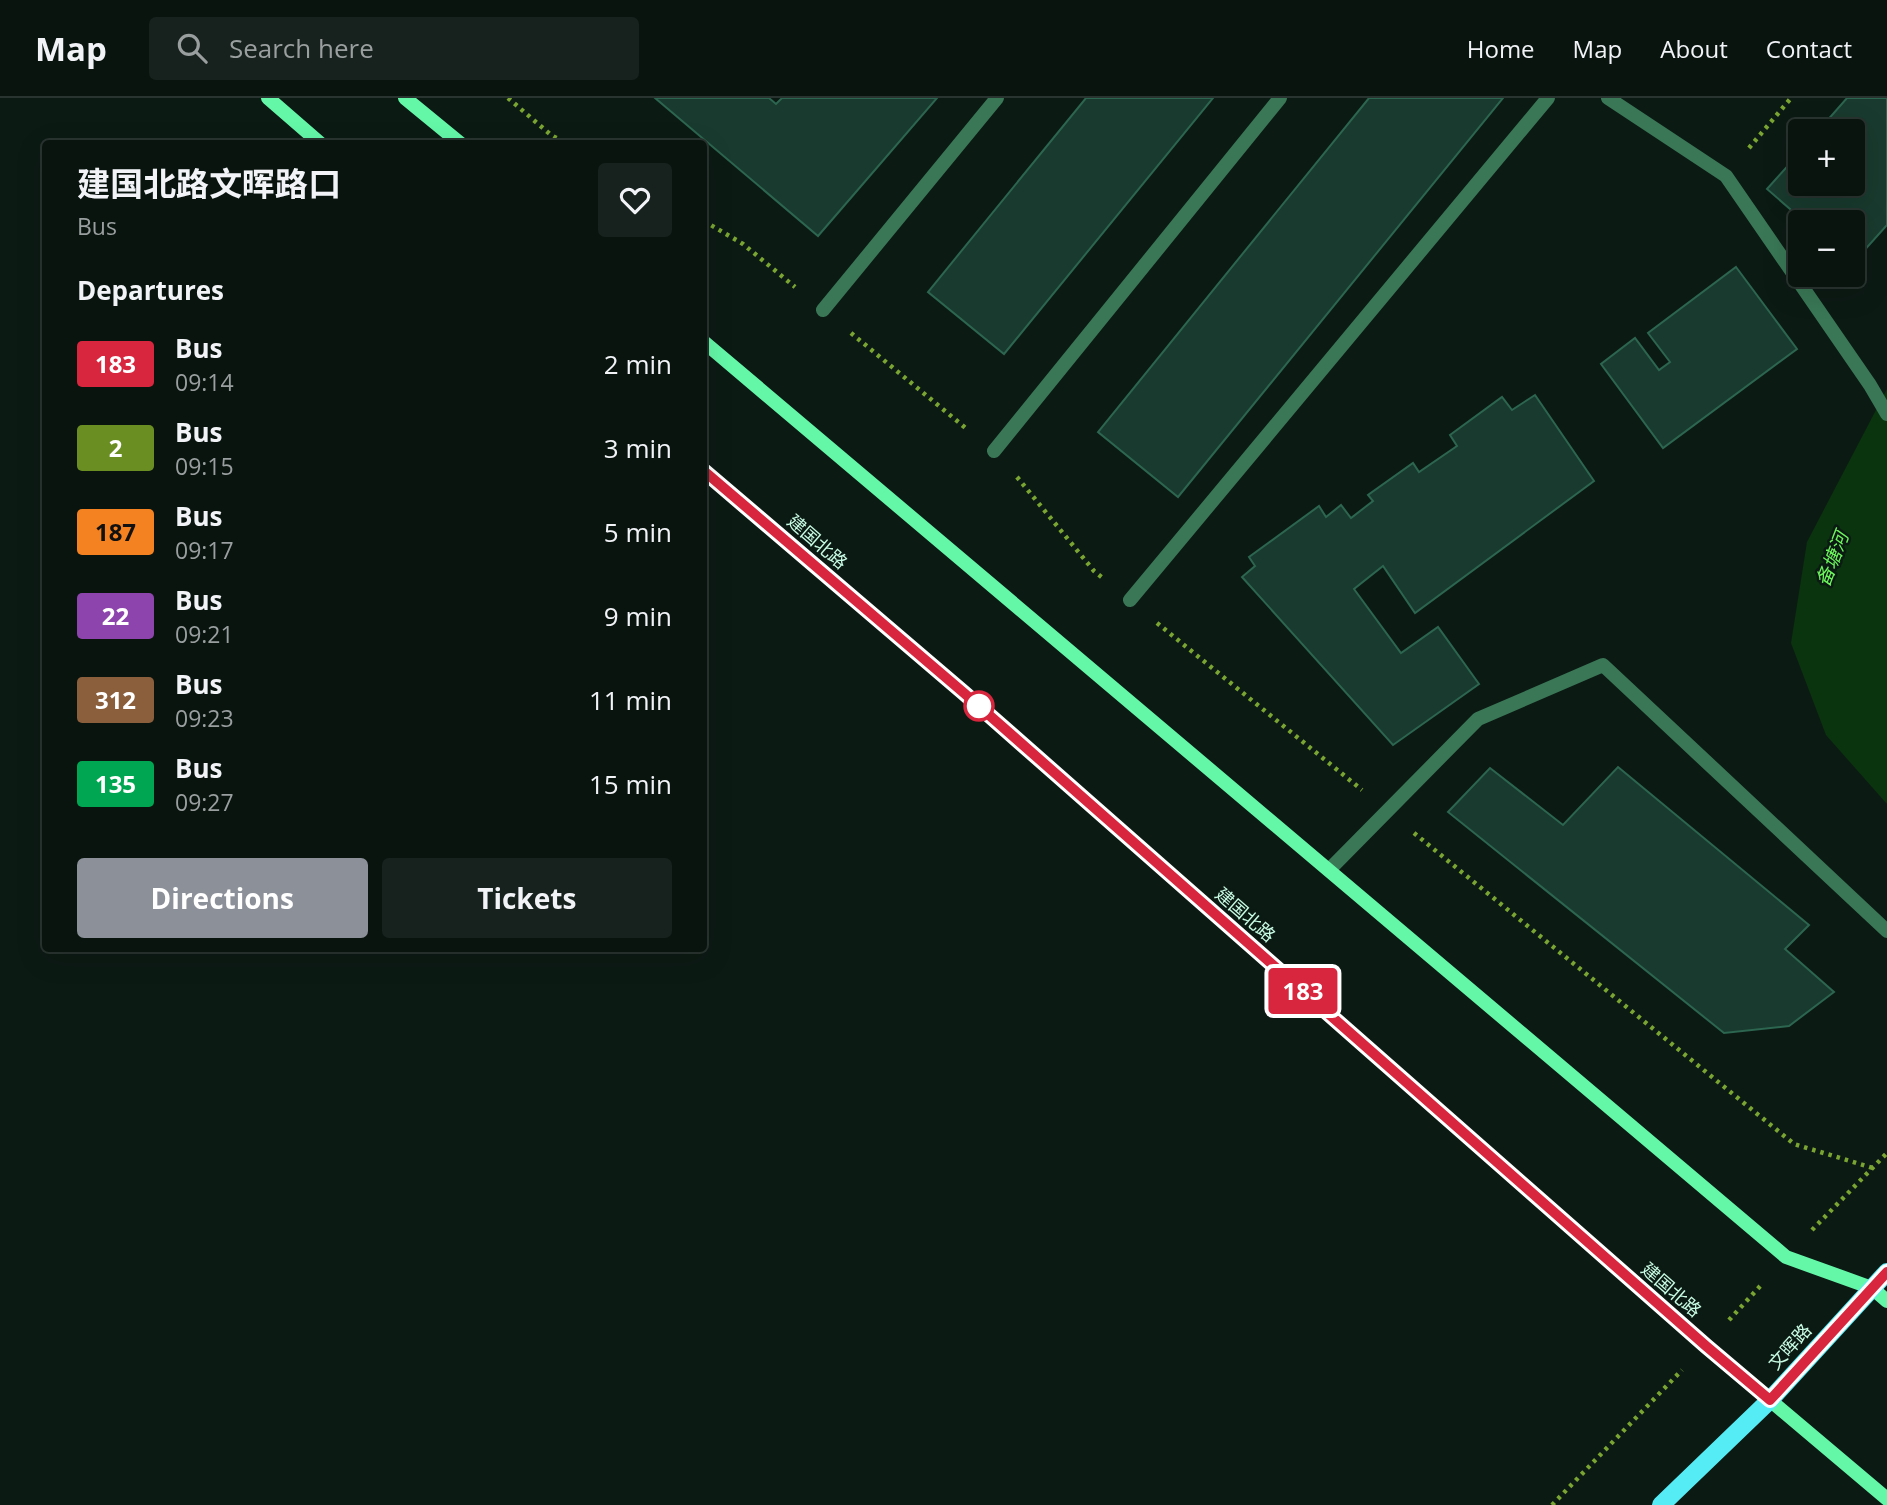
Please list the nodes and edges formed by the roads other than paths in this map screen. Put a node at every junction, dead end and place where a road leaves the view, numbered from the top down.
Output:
1 (268, 98) edge
2 (405, 98) edge
3 (997, 98) edge
4 (1280, 98) edge
5 (1548, 98) edge
6 (1608, 98) edge
7 (316, 140) edge
8 (456, 140) edge
9 (823, 310) road end
10 (707, 345) edge
11 (1887, 414) edge
12 (994, 451) road end
13 (707, 474) edge
14 (1130, 600) road end
15 (1329, 870) junction
16 (1887, 931) edge
17 (1887, 1272) edge
18 (1872, 1288) junction
19 (1887, 1301) edge
20 (1770, 1400) junction
21 (1887, 1499) edge
22 (1661, 1505) edge

1 - 7 main road
2 - 8 main road
3 - 9 street
4 - 12 street
5 - 14 street
6 - 11 street
10 - 15 main road
13 - 20 main road, 建国北路
15 - 16 street
15 - 18 main road
17 - 18 main road, 文晖路
18 - 19 main road
18 - 20 main road, 文晖路
20 - 21 main road, 建国北路
20 - 22 main road, 文晖路

